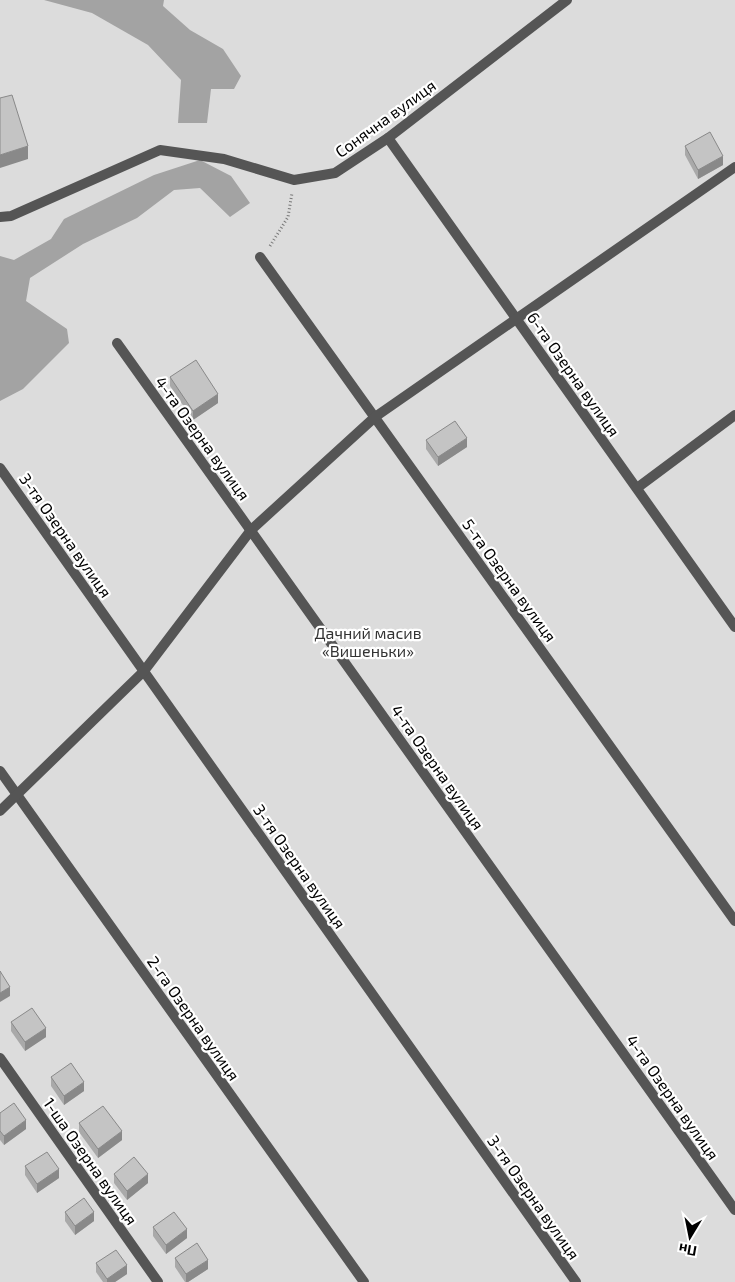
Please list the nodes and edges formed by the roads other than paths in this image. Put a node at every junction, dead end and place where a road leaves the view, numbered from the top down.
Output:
1 (567, 0) edge
2 (388, 138) junction
3 (735, 167) edge
4 (0, 217) edge
5 (260, 257) road end
6 (517, 320) junction
7 (117, 343) dead end
8 (735, 415) edge
9 (375, 417) junction
10 (0, 468) edge
11 (636, 488) junction
12 (251, 530) junction
13 (735, 627) edge
14 (144, 671) junction
15 (0, 771) edge
16 (16, 794) junction
17 (0, 811) edge
18 (735, 921) edge
19 (0, 1058) edge
20 (735, 1210) edge
21 (158, 1282) edge
22 (364, 1282) edge
23 (576, 1282) edge

1 - 2 street, Сонячна вулиця
2 - 4 street, Сонячна вулиця
2 - 6 street, 6-та Озерна вулиця
3 - 6 street
5 - 9 street, 5-та Озерна вулиця
6 - 9 street
6 - 11 street, 6-та Озерна вулиця
7 - 12 street, 4-та Озерна вулиця
8 - 11 street
9 - 12 street
9 - 18 street, 5-та Озерна вулиця
10 - 14 street, 3-тя Озерна вулиця
11 - 13 street, 6-та Озерна вулиця
12 - 14 street
12 - 20 street, 4-та Озерна вулиця
14 - 16 street
14 - 23 street, 3-тя Озерна вулиця
15 - 16 street, 2-га Озерна вулиця
16 - 17 street
16 - 22 street, 2-га Озерна вулиця
19 - 21 street, 1-ша Озерна вулиця

